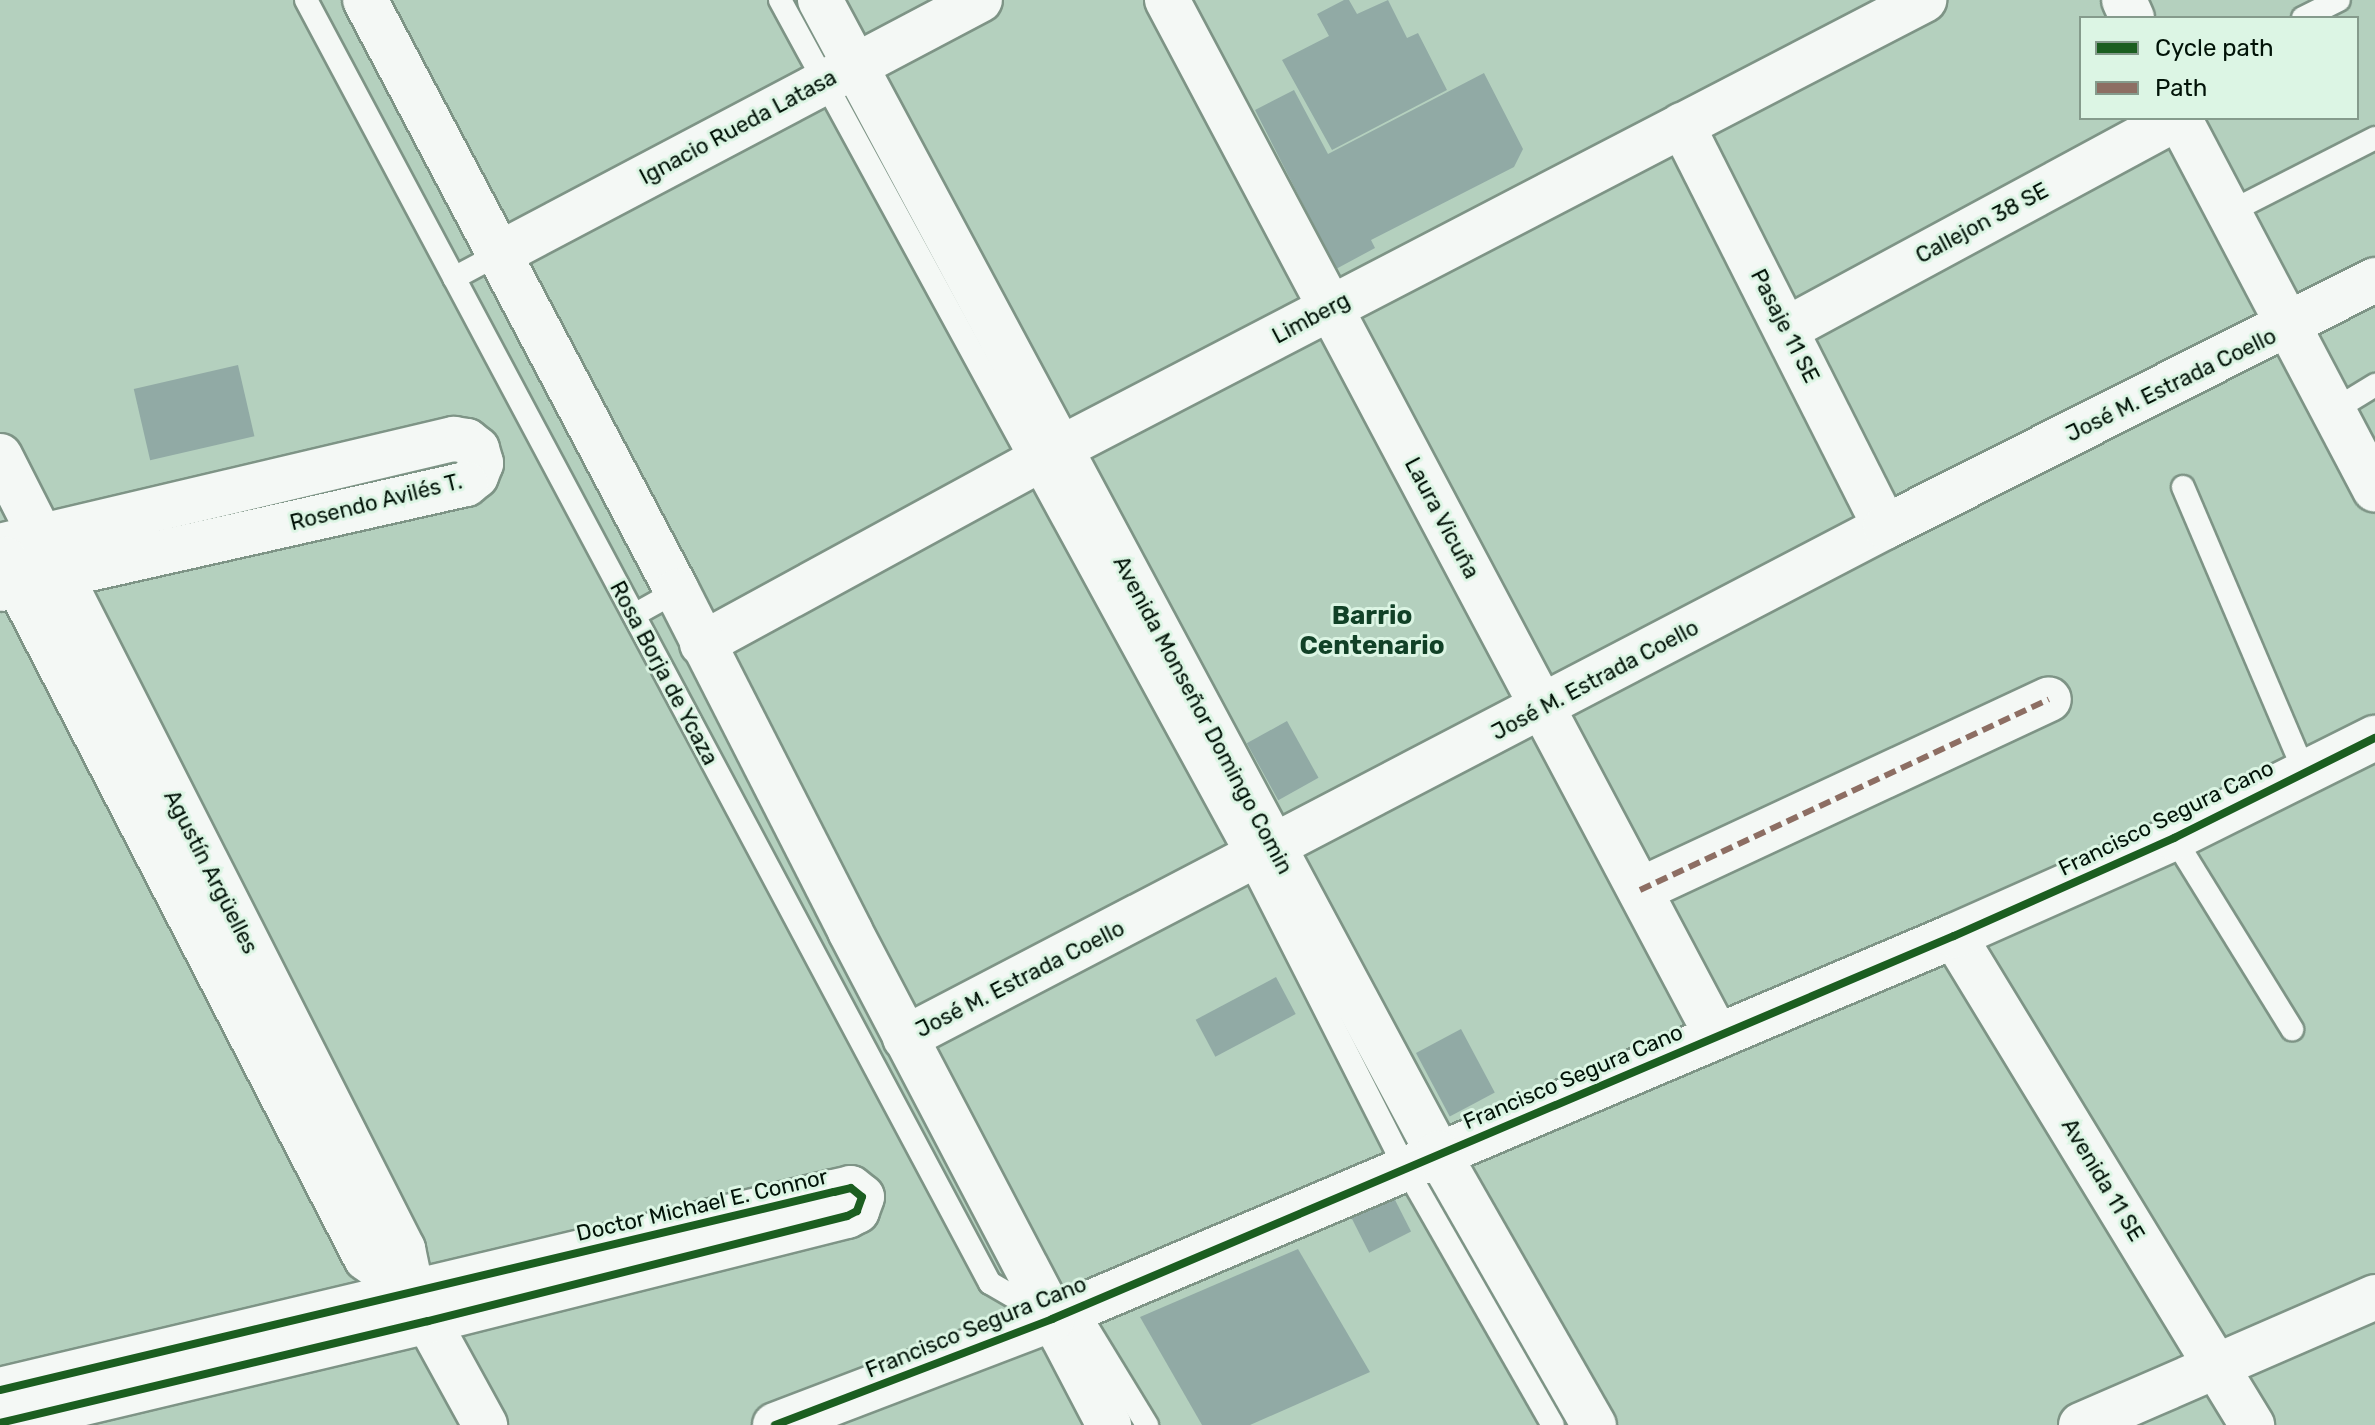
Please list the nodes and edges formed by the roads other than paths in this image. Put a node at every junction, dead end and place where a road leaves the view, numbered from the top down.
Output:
1 (306, 0) edge
2 (365, 0) edge
3 (780, 0) edge
4 (820, 0) edge
5 (980, 0) edge
6 (1167, 0) edge
7 (1924, 0) edge
8 (2339, 0) edge
9 (2307, 16) edge
10 (837, 73) junction
11 (2174, 120) edge
12 (2179, 120) edge
13 (1682, 125) junction
14 (2375, 138) edge
15 (2228, 213) junction
16 (497, 255) junction
17 (454, 278) junction
18 (2375, 280) edge
19 (1330, 308) junction
20 (2287, 327) junction
21 (1787, 329) junction
22 (2375, 385) edge
23 (2331, 412) junction
24 (0, 456) edge
25 (1046, 457) junction
26 (2183, 487) dead end
27 (2375, 490) edge
28 (1885, 527) junction
29 (51, 557) junction
30 (4, 567) edge
31 (677, 591) junction
32 (634, 615) junction
33 (702, 644) junction
34 (2049, 699) dead end
35 (1543, 708) junction
36 (2375, 738) edge
37 (2304, 771) junction
38 (2174, 838) junction
39 (1262, 853) junction
40 (1640, 890) junction
41 (1954, 936) junction
42 (831, 941) junction
43 (225, 943) junction
44 (2292, 1029) dead end
45 (1717, 1036) junction
46 (905, 1038) junction
47 (1422, 1160) junction
48 (2375, 1297) edge
49 (420, 1307) junction
50 (1052, 1319) junction
51 (2216, 1366) junction
52 (0, 1390) edge
53 (0, 1423) edge
54 (485, 1425) edge
55 (775, 1425) edge
56 (1109, 1425) edge
57 (1147, 1425) edge
58 (1553, 1425) edge
59 (1594, 1425) edge
60 (2081, 1425) edge
61 (2252, 1425) edge

1 - 17 lane, Rosa Borja de Ycaza
2 - 16 street, Rosa Borja de Ycaza
3 - 10 lane, Avenida Monseñor Domingo Comin
4 - 10 street, Avenida Monseñor Domingo Comin
5 - 10 street, Ignacio Rueda Latasa
6 - 19 street, Laura Vicuña
7 - 13 street, Limberg
8 - 9 lane
10 - 16 street, Ignacio Rueda Latasa
10 - 25 street, Avenida Monseñor Domingo Comin
11 - 21 street, Callejon 38 SE
12 - 15 street
13 - 19 street, Limberg
13 - 21 street, Pasaje 11 SE
14 - 15 lane
15 - 20 street
16 - 17 lane
16 - 31 street, Rosa Borja de Ycaza
17 - 32 lane, Rosa Borja de Ycaza
18 - 20 street, José M. Estrada Coello
19 - 25 street, Limberg
19 - 35 street, Laura Vicuña
20 - 23 street
20 - 28 street, José M. Estrada Coello
21 - 28 street, Pasaje 11 SE
22 - 23 lane
23 - 27 street
24 - 29 street, Agustín Argüelles
25 - 33 street, Limberg
25 - 39 street, Avenida Monseñor Domingo Comin
26 - 37 lane
28 - 35 street, José M. Estrada Coello
29 - 29 street, Rosendo Avilés T.
29 - 30 street, Rosendo Avilés T.
29 - 43 street, Agustín Argüelles
30 - 43 street, Agustín Argüelles
31 - 32 lane
31 - 33 street, Rosa Borja de Ycaza
32 - 42 lane, Rosa Borja de Ycaza
33 - 42 street, Rosa Borja de Ycaza
34 - 40 street
35 - 39 street, José M. Estrada Coello
35 - 40 street, Laura Vicuña
36 - 37 street, Francisco Segura Cano
37 - 38 street, Francisco Segura Cano
38 - 41 street, Francisco Segura Cano
38 - 44 lane
39 - 46 street, José M. Estrada Coello
39 - 47 street, Avenida Monseñor Domingo Comin
40 - 45 street, Laura Vicuña
41 - 45 street, Francisco Segura Cano
41 - 51 street, Avenida 11 SE
42 - 46 street, Rosa Borja de Ycaza
42 - 50 lane, Rosa Borja de Ycaza
43 - 49 street, Agustín Argüelles
45 - 47 street, Francisco Segura Cano
46 - 50 street, Rosa Borja de Ycaza
47 - 50 street, Francisco Segura Cano
47 - 58 lane, Avenida Monseñor Domingo Comin
47 - 59 street, Avenida Monseñor Domingo Comin
48 - 51 street
49 - 49 street, Doctor Michael E. Connor
49 - 52 street, Doctor Michael E. Connor
49 - 53 street, Doctor Michael E. Connor
49 - 54 street, Agustín Argüelles
50 - 55 street, Francisco Segura Cano
50 - 56 street, Rosa Borja de Ycaza
50 - 57 lane, Rosa Borja de Ycaza
51 - 60 street
51 - 61 street, Avenida 11 SE

